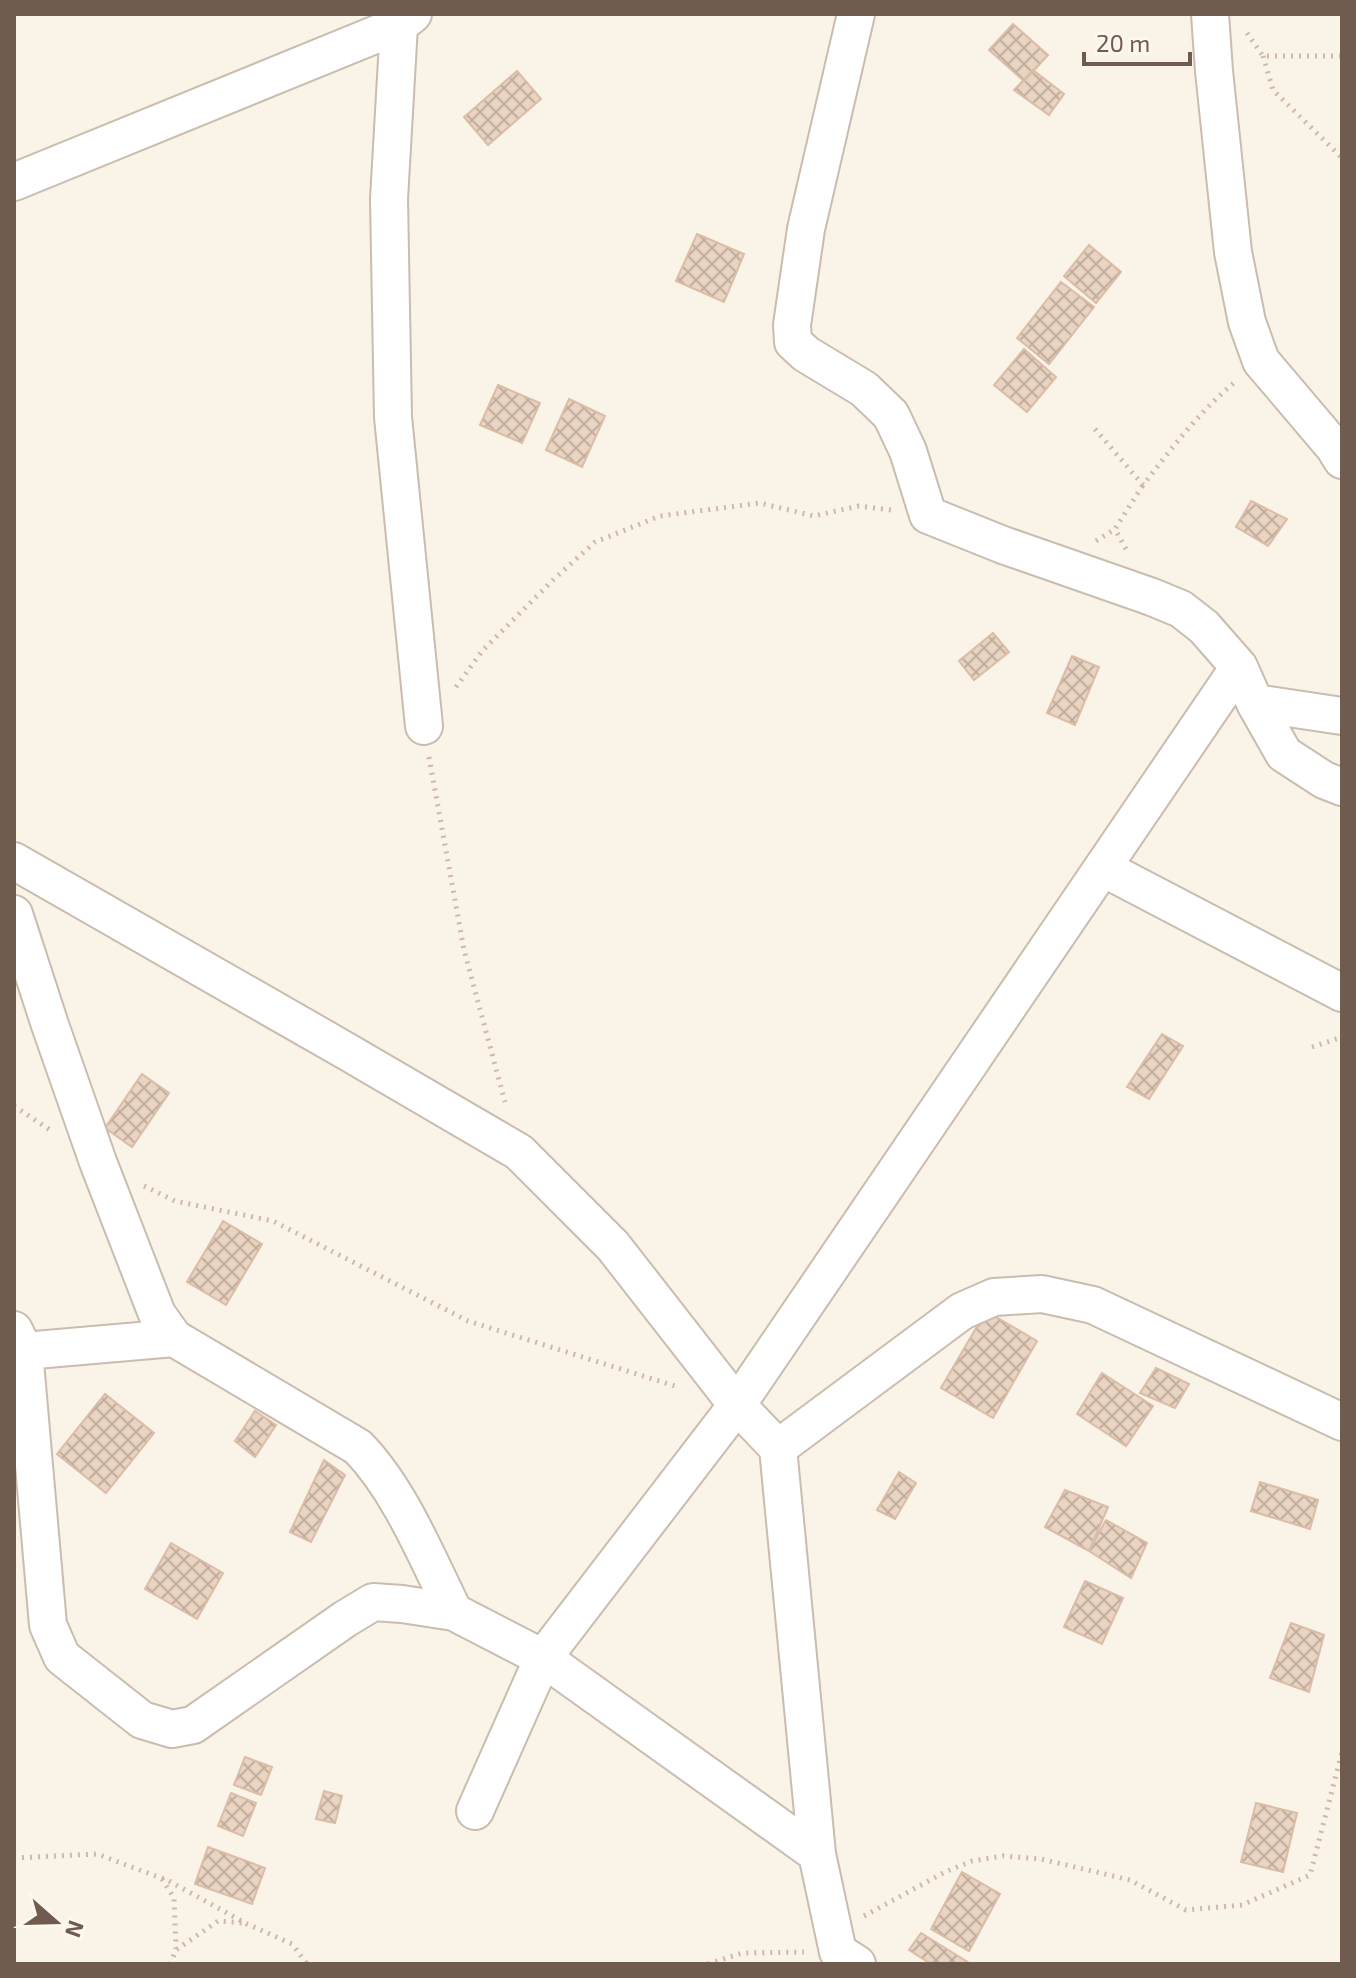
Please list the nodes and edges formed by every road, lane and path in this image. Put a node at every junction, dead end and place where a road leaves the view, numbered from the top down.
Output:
1 (856, 14) edge
2 (1226, 19) edge
3 (406, 20) edge
4 (1263, 56) junction
5 (1342, 56) edge
6 (1342, 158) edge
7 (14, 182) edge
8 (1261, 361) junction
9 (1095, 429) dead end
10 (1342, 460) edge
11 (1143, 485) junction
12 (928, 515) junction
13 (1152, 597) junction
14 (1239, 667) junction
15 (1255, 703) junction
16 (1342, 716) edge
17 (424, 726) junction
18 (1342, 787) edge
19 (14, 861) edge
20 (1103, 868) junction
21 (14, 914) edge
22 (1342, 993) edge
23 (1342, 1037) edge
24 (1312, 1047) dead end
25 (14, 1106) edge
26 (50, 1130) dead end
27 (519, 1152) junction
28 (98, 1162) junction
29 (174, 1338) junction
30 (19, 1341) edge
31 (737, 1405) junction
32 (1342, 1422) edge
33 (778, 1448) junction
34 (454, 1612) junction
35 (543, 1658) junction
36 (1342, 1752) edge
37 (475, 1811) dead end
38 (817, 1854) junction
39 (14, 1858) edge
40 (161, 1878) junction
41 (247, 1924) junction
42 (176, 1950) junction
43 (841, 1960) edge
44 (170, 1964) edge
45 (307, 1964) edge
46 (708, 1964) edge

1 - 12 street
2 - 4 path
2 - 8 street
3 - 7 street
3 - 17 street
4 - 5 path
4 - 6 path
8 - 10 street
8 - 11 path
9 - 11 path
11 - 13 path
12 - 13 street
12 - 17 path
13 - 14 street
14 - 15 street
14 - 20 street
15 - 16 street
15 - 18 street
17 - 27 path
19 - 27 street
20 - 22 street
20 - 31 street
21 - 28 street
23 - 24 path
25 - 26 path
27 - 31 street
28 - 29 street
28 - 31 path
29 - 30 street
29 - 34 street
30 - 34 street
31 - 33 street
31 - 35 street
32 - 33 street
33 - 38 street
34 - 35 street
35 - 37 street
35 - 38 street
36 - 43 path
38 - 43 street
39 - 40 path
40 - 41 path
40 - 42 path
41 - 42 path
41 - 45 path
42 - 44 path
43 - 46 path

